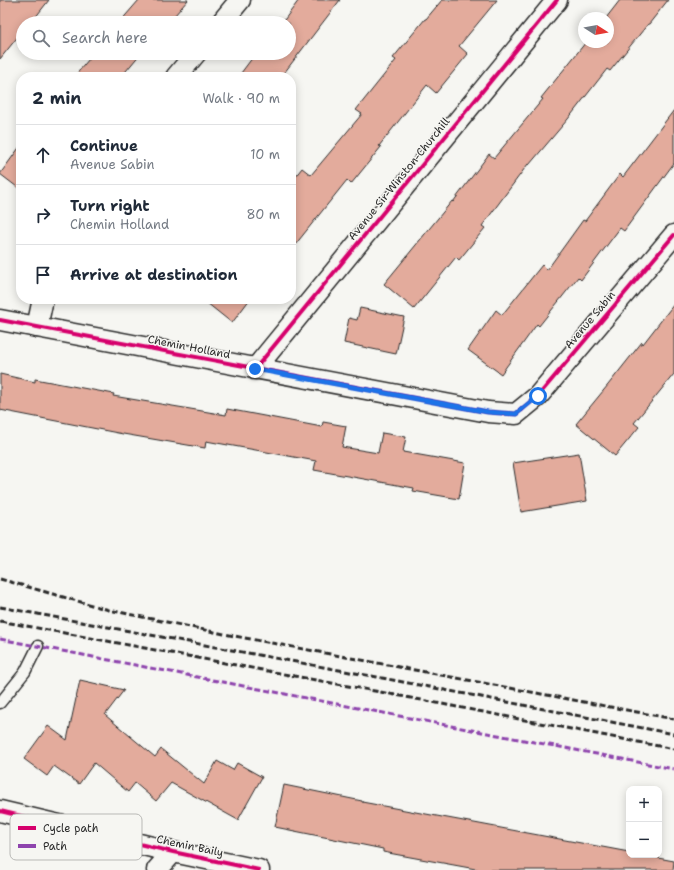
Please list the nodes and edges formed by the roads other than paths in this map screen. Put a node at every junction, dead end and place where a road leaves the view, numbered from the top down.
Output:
1 (240, 0) edge
2 (557, 0) edge
3 (227, 16) edge
4 (190, 60) edge
5 (180, 72) edge
6 (674, 235) edge
7 (42, 304) edge
8 (0, 320) edge
9 (37, 327) junction
10 (255, 369) junction
11 (516, 414) joint
12 (38, 646) dead end
13 (0, 703) edge
14 (0, 811) edge
15 (13, 814) edge
16 (142, 845) edge
17 (172, 852) junction
18 (157, 870) edge
19 (259, 870) edge

1 - 3 street
2 - 10 street, Avenue Sir-Winston-Churchill
4 - 5 street
6 - 11 street, Avenue Sabin
7 - 9 street
8 - 9 street, Chemin Holland
9 - 10 street, Chemin Holland
10 - 11 street, Chemin Holland
12 - 13 lane
14 - 15 street, Chemin Baily
16 - 17 street, Chemin Baily
17 - 18 street
17 - 19 street, Chemin Baily

